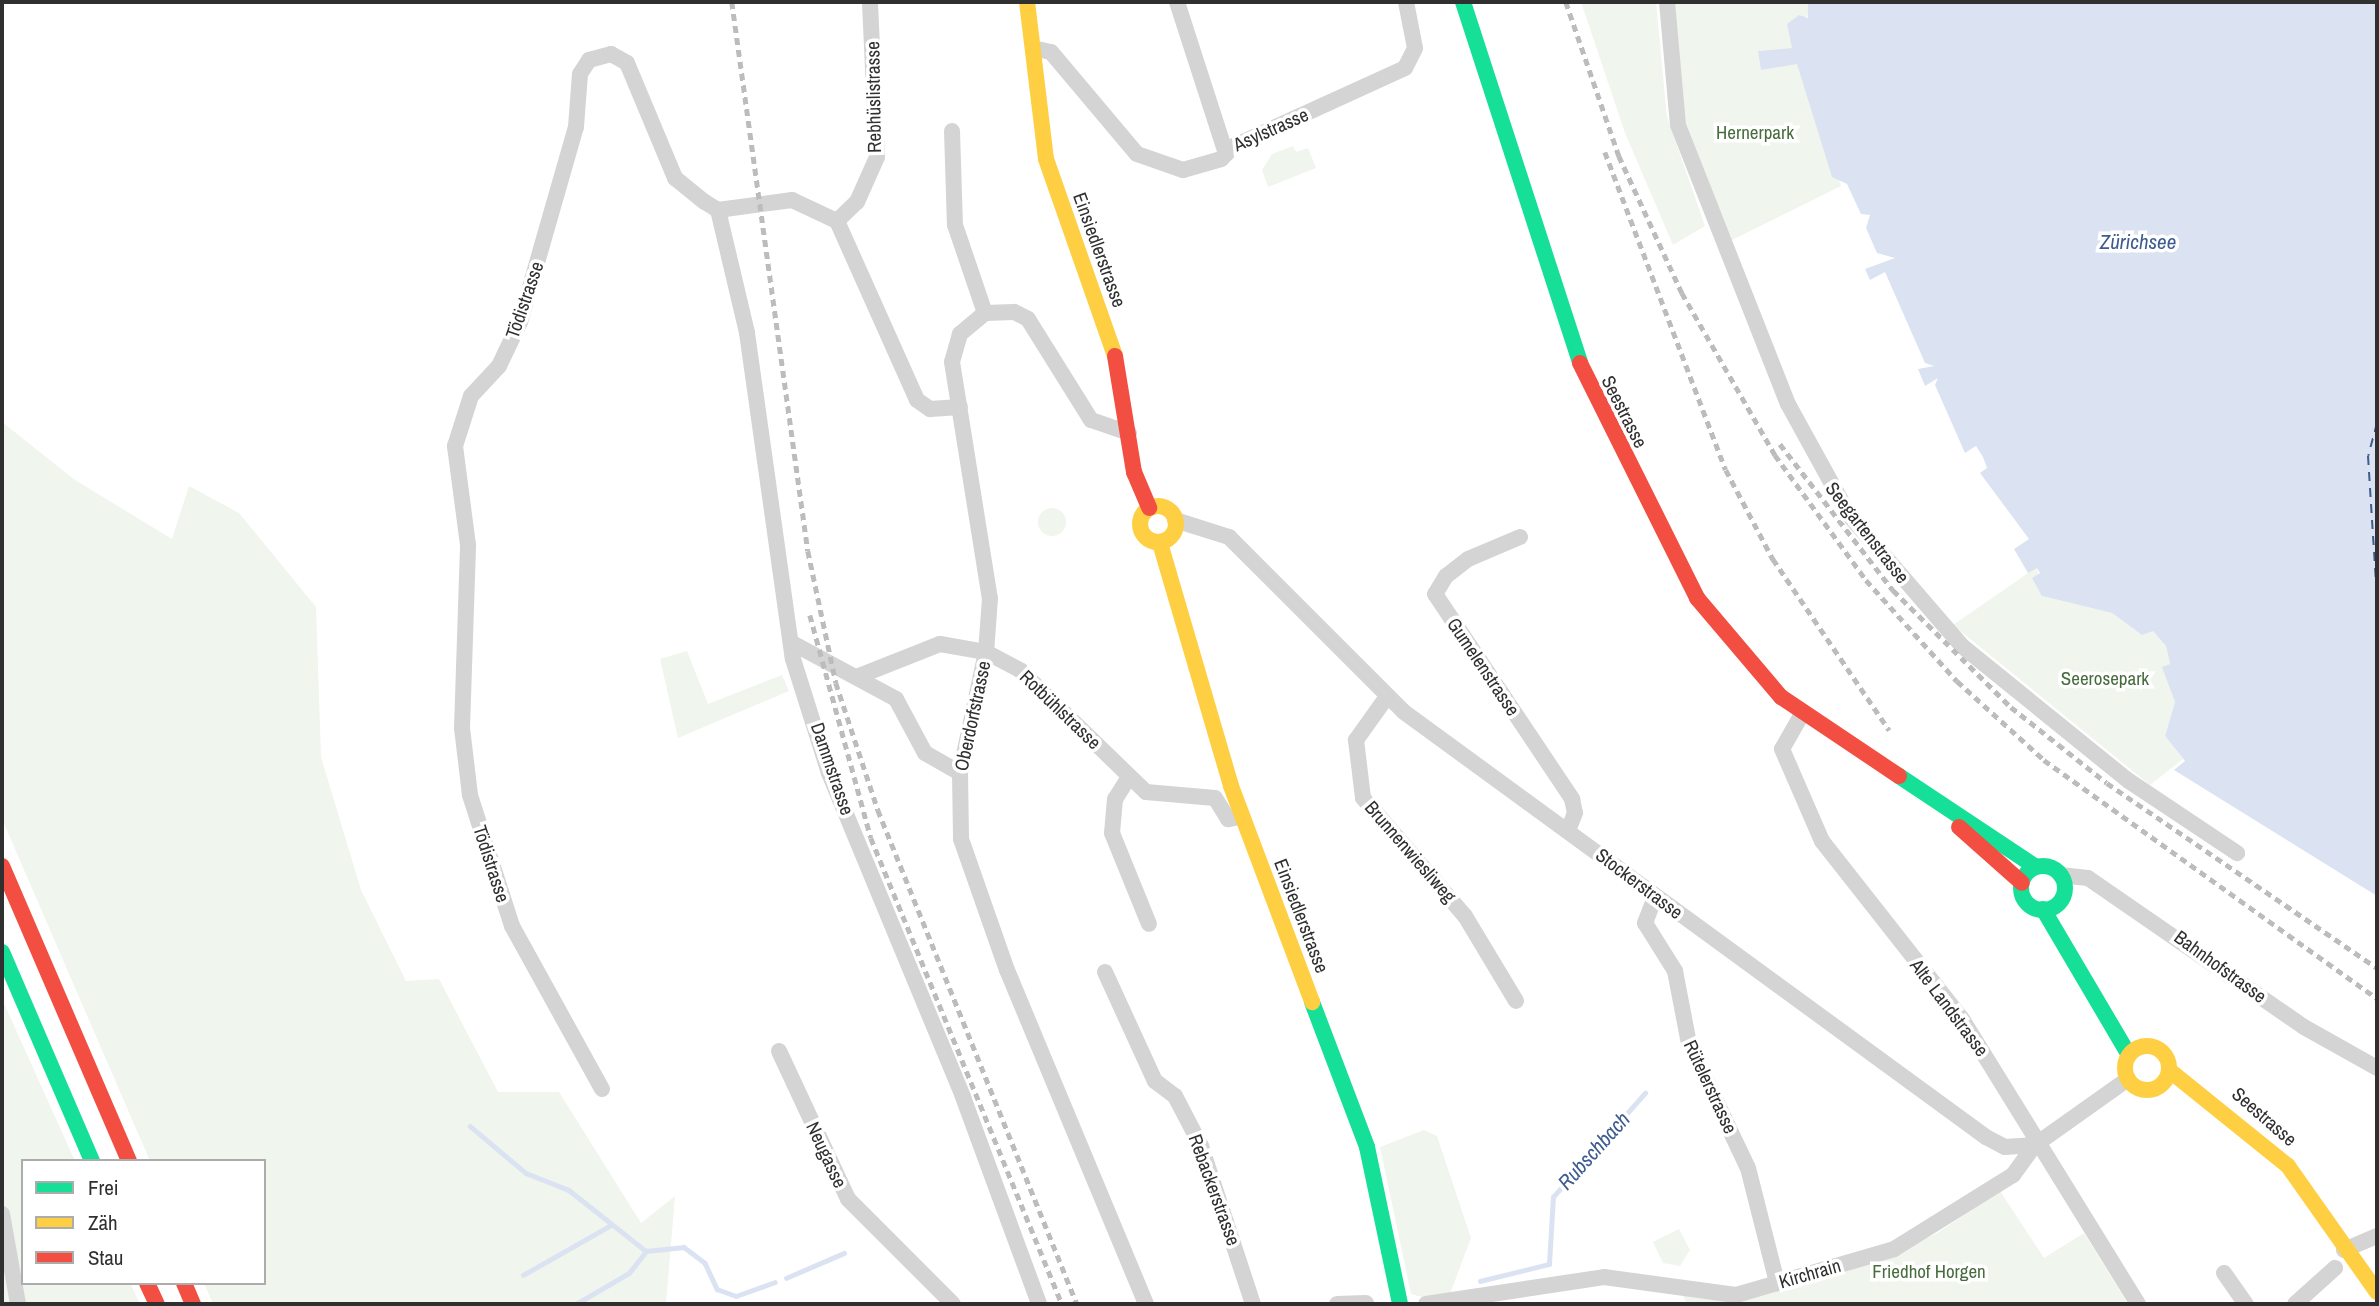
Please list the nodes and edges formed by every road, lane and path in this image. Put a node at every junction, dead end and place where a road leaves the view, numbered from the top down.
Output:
1 (870, 2) edge
2 (1027, 2) edge
3 (1177, 2) edge
4 (1406, 2) edge
5 (1463, 2) edge
6 (1667, 2) edge
7 (1033, 47) junction
8 (952, 131) dead end
9 (1225, 151) junction
10 (718, 210) junction
11 (837, 221) junction
12 (985, 313) junction
13 (960, 407) junction
14 (1129, 433) junction
15 (1149, 508) junction
16 (1175, 520) junction
17 (1520, 537) dead end
18 (1160, 542) junction
19 (794, 645) junction
20 (986, 652) junction
21 (854, 673) junction
22 (1387, 698) junction
23 (1802, 714) junction
24 (1877, 762) junction
25 (960, 772) junction
26 (1129, 777) junction
27 (1241, 817) junction
28 (1568, 830) junction
29 (2237, 853) dead end
30 (2, 866) edge
31 (2036, 867) junction
32 (2060, 875) junction
33 (2022, 883) junction
34 (1655, 897) junction
35 (2061, 900) junction
36 (2043, 909) junction
37 (1149, 924) dead end
38 (2, 952) edge
39 (1105, 972) dead end
40 (1516, 1001) dead end
41 (2145, 1046) junction
42 (779, 1051) dead end
43 (2129, 1055) junction
44 (2377, 1068) edge
45 (2166, 1077) junction
46 (2128, 1079) junction
47 (602, 1089) dead end
48 (2035, 1145) junction
49 (91, 1159) edge
50 (127, 1159) edge
51 (2, 1214) edge
52 (2377, 1236) edge
53 (2344, 1250) junction
54 (2335, 1268) dead end
55 (2224, 1273) dead end
56 (1777, 1283) junction
57 (148, 1285) edge
58 (185, 1285) edge
59 (2377, 1292) edge
60 (2305, 1301) edge
61 (1366, 1303) edge
62 (18, 1304) edge
63 (157, 1304) edge
64 (193, 1304) edge
65 (953, 1304) edge
66 (1039, 1304) edge
67 (1146, 1304) edge
68 (1254, 1304) edge
69 (1337, 1304) edge
70 (1400, 1304) edge
71 (1426, 1304) edge
72 (2138, 1304) edge
73 (2246, 1304) edge
74 (2371, 1304) edge

1 - 11 street, Rebhüslistrasse
2 - 7 main road, Einsiedlerstrasse
3 - 9 street
4 - 9 street, Asylstrasse
5 - 23 main road, Seestrasse
6 - 29 street, Seegartenstrasse
7 - 9 street, Asylstrasse
7 - 14 main road, Einsiedlerstrasse
8 - 12 street
10 - 11 street
10 - 19 street, Dammstrasse
10 - 47 street, Tödistrasse
11 - 13 street
12 - 13 street, Oberdorfstrasse
12 - 14 street
13 - 20 street, Oberdorfstrasse
14 - 15 main road, Einsiedlerstrasse
15 - 16 main road
15 - 18 main road
16 - 18 main road
16 - 22 street, Stockerstrasse
17 - 28 street, Gumelenstrasse
18 - 27 main road, Einsiedlerstrasse
19 - 21 street
19 - 66 street, Dammstrasse
20 - 21 street, Rotbühlstrasse
20 - 25 street, Oberdorfstrasse
20 - 26 street, Rotbühlstrasse
21 - 25 street
22 - 28 street, Stockerstrasse
22 - 40 street, Brunnenwiesliweg
23 - 24 main road, Seestrasse
23 - 48 street, Alte Landstrasse
24 - 31 main road, Seestrasse
24 - 33 main road, Seestrasse
25 - 67 street, Oberdorfstrasse
26 - 27 street, Rotbühlstrasse
26 - 37 street
27 - 70 main road, Einsiedlerstrasse
28 - 34 street, Stockerstrasse
30 - 50 main road
31 - 32 main road
31 - 33 main road
32 - 35 main road
32 - 44 street, Bahnhofstrasse
33 - 36 main road
34 - 48 street, Stockerstrasse
34 - 56 street, Rütelerstrasse
35 - 36 main road
35 - 41 main road
36 - 43 main road
38 - 49 main road
39 - 68 street, Rebackerstrasse
41 - 43 main road
41 - 45 main road
42 - 65 street, Neugasse
43 - 46 main road
45 - 46 main road
45 - 53 main road, Seestrasse
46 - 48 street
48 - 56 street, Kirchrain
48 - 72 street, Alte Landstrasse
51 - 62 street
52 - 53 street
53 - 59 main road, Seestrasse
53 - 74 main road, Seestrasse
54 - 60 street
55 - 73 street
56 - 71 street, Kirchrain
57 - 63 main road
58 - 64 main road
61 - 69 street

